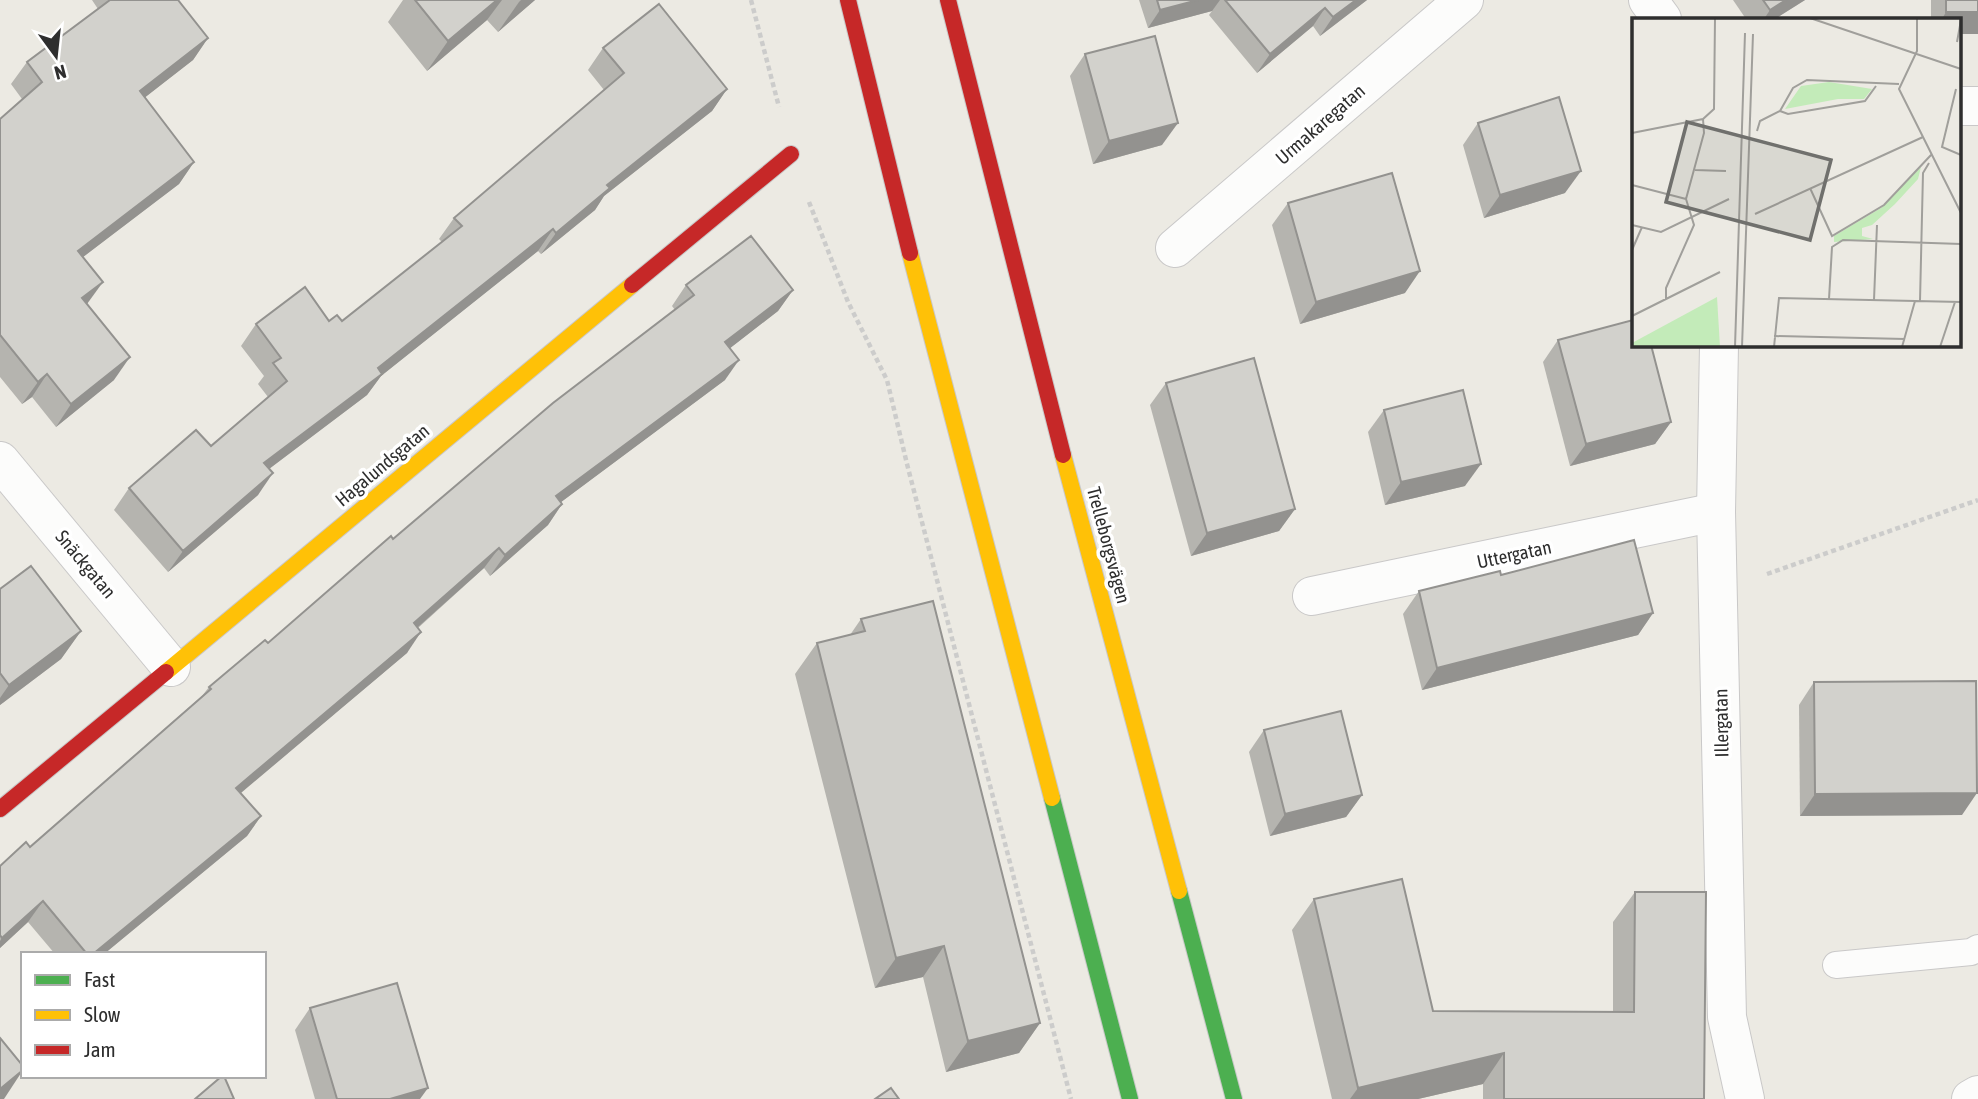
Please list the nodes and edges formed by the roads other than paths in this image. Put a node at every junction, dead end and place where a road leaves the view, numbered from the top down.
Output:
1 (848, 0) edge
2 (948, 0) edge
3 (1464, 0) edge
4 (1648, 0) edge
5 (1660, 18) edge
6 (1960, 106) edge
7 (1978, 106) edge
8 (791, 154) road end
9 (1175, 248) dead end
10 (1719, 346) edge
11 (0, 461) edge
12 (1716, 512) junction
13 (1312, 596) dead end
14 (171, 667) junction
15 (0, 809) edge
16 (1978, 948) edge
17 (1836, 965) dead end
18 (1978, 1096) edge
19 (1130, 1099) edge
20 (1234, 1099) edge
21 (1745, 1099) edge
22 (1971, 1099) edge

1 - 19 main road
2 - 20 main road, Trelleborgsvägen
3 - 9 street, Urmakaregatan
4 - 5 street
6 - 7 street
8 - 14 main road, Hagalundsgatan
10 - 12 street, Illergatan
11 - 14 street, Snäckgatan
12 - 13 street, Uttergatan
12 - 21 street, Illergatan
14 - 15 main road, Hagalundsgatan
16 - 17 lane
18 - 22 street

